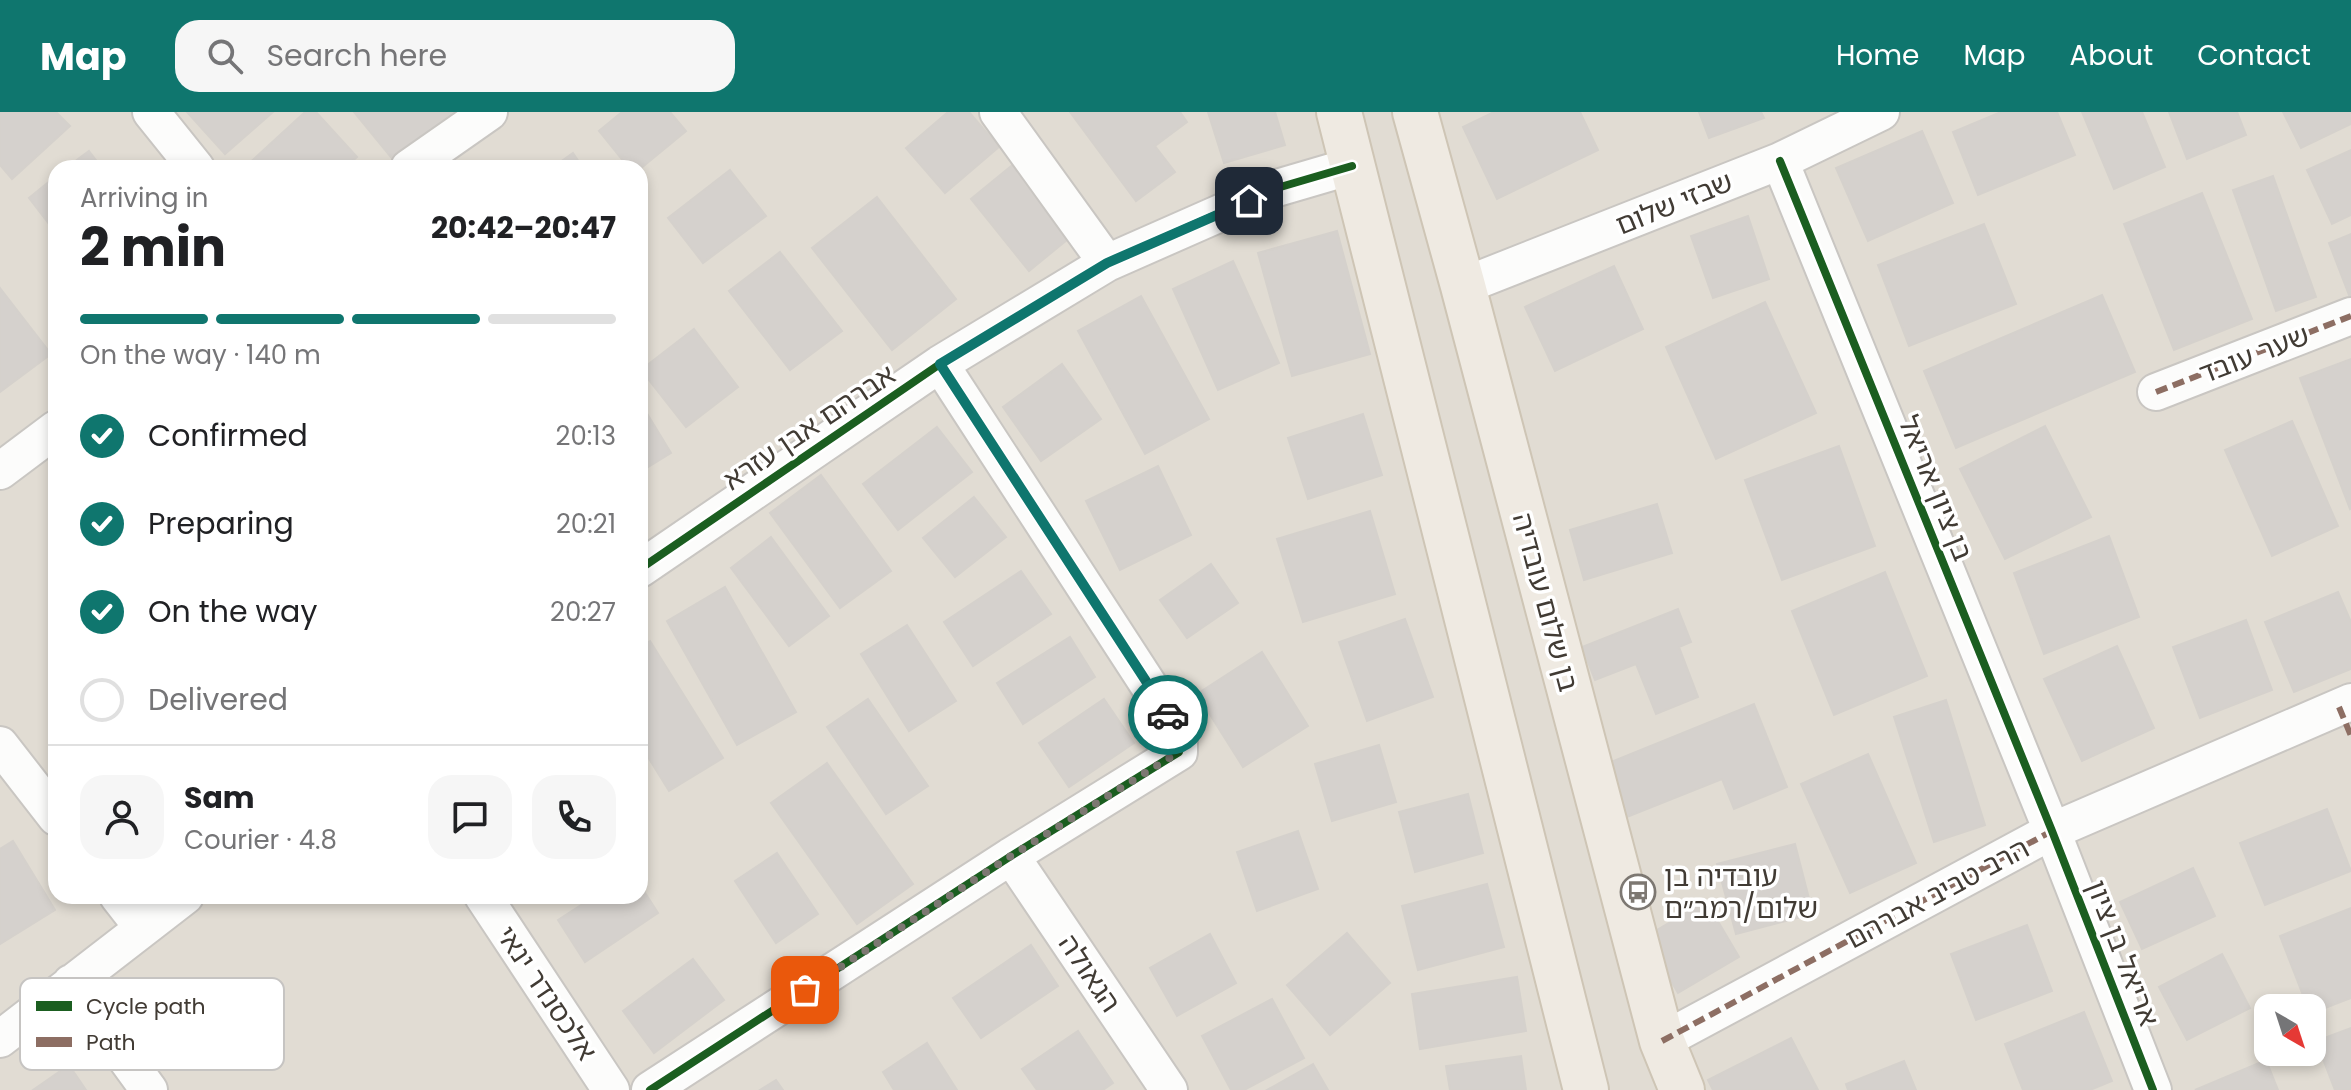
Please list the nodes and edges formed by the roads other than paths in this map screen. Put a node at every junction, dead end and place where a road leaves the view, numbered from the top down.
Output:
1 (151, 112) edge
2 (489, 112) edge
3 (998, 112) edge
4 (1339, 112) edge
5 (1415, 112) edge
6 (1881, 112) edge
7 (190, 160) edge
8 (420, 160) edge
9 (1780, 161) junction
10 (1352, 166) junction
11 (1107, 263) junction
12 (1463, 286) junction
13 (2351, 316) edge
14 (940, 364) junction
15 (2156, 392) dead end
16 (48, 435) edge
17 (0, 471) edge
18 (648, 564) edge
19 (2347, 715) edge
20 (0, 745) edge
21 (48, 807) edge
22 (2052, 831) junction
23 (1011, 856) junction
24 (124, 904) edge
25 (174, 904) edge
26 (488, 904) edge
27 (143, 928) junction
28 (78, 978) edge
29 (20, 1023) edge
30 (0, 1039) edge
31 (1662, 1041) junction
32 (134, 1070) edge
33 (149, 1090) edge
34 (611, 1090) edge
35 (650, 1090) edge
36 (1169, 1090) edge
37 (1586, 1090) edge
38 (1682, 1090) edge
39 (2153, 1090) edge

1 - 7 street
2 - 8 street
3 - 11 street
4 - 10 main road
5 - 12 main road, בן שלום עובדיה
6 - 9 street, שבזי שלום
9 - 12 street, שבזי שלום
9 - 22 street, בן ציון אריאל
10 - 11 street, אברהם אבן עזרא
10 - 37 main road
11 - 14 street, אברהם אבן עזרא
12 - 31 main road, בן שלום עובדיה
13 - 15 street, שער עובד
14 - 18 street, אברהם אבן עזרא
14 - 23 street
16 - 17 street
19 - 22 street, הרב טביב אברהם
20 - 21 street
22 - 31 street, הרב טביב אברהם
22 - 39 street, אריאל בן ציון
23 - 35 street
23 - 36 street, הגאולה
24 - 27 street
25 - 27 street
26 - 34 street, אלכסנדר ינאי
27 - 28 street
29 - 30 street
31 - 38 main road, בן שלום עובדיה
32 - 33 street

